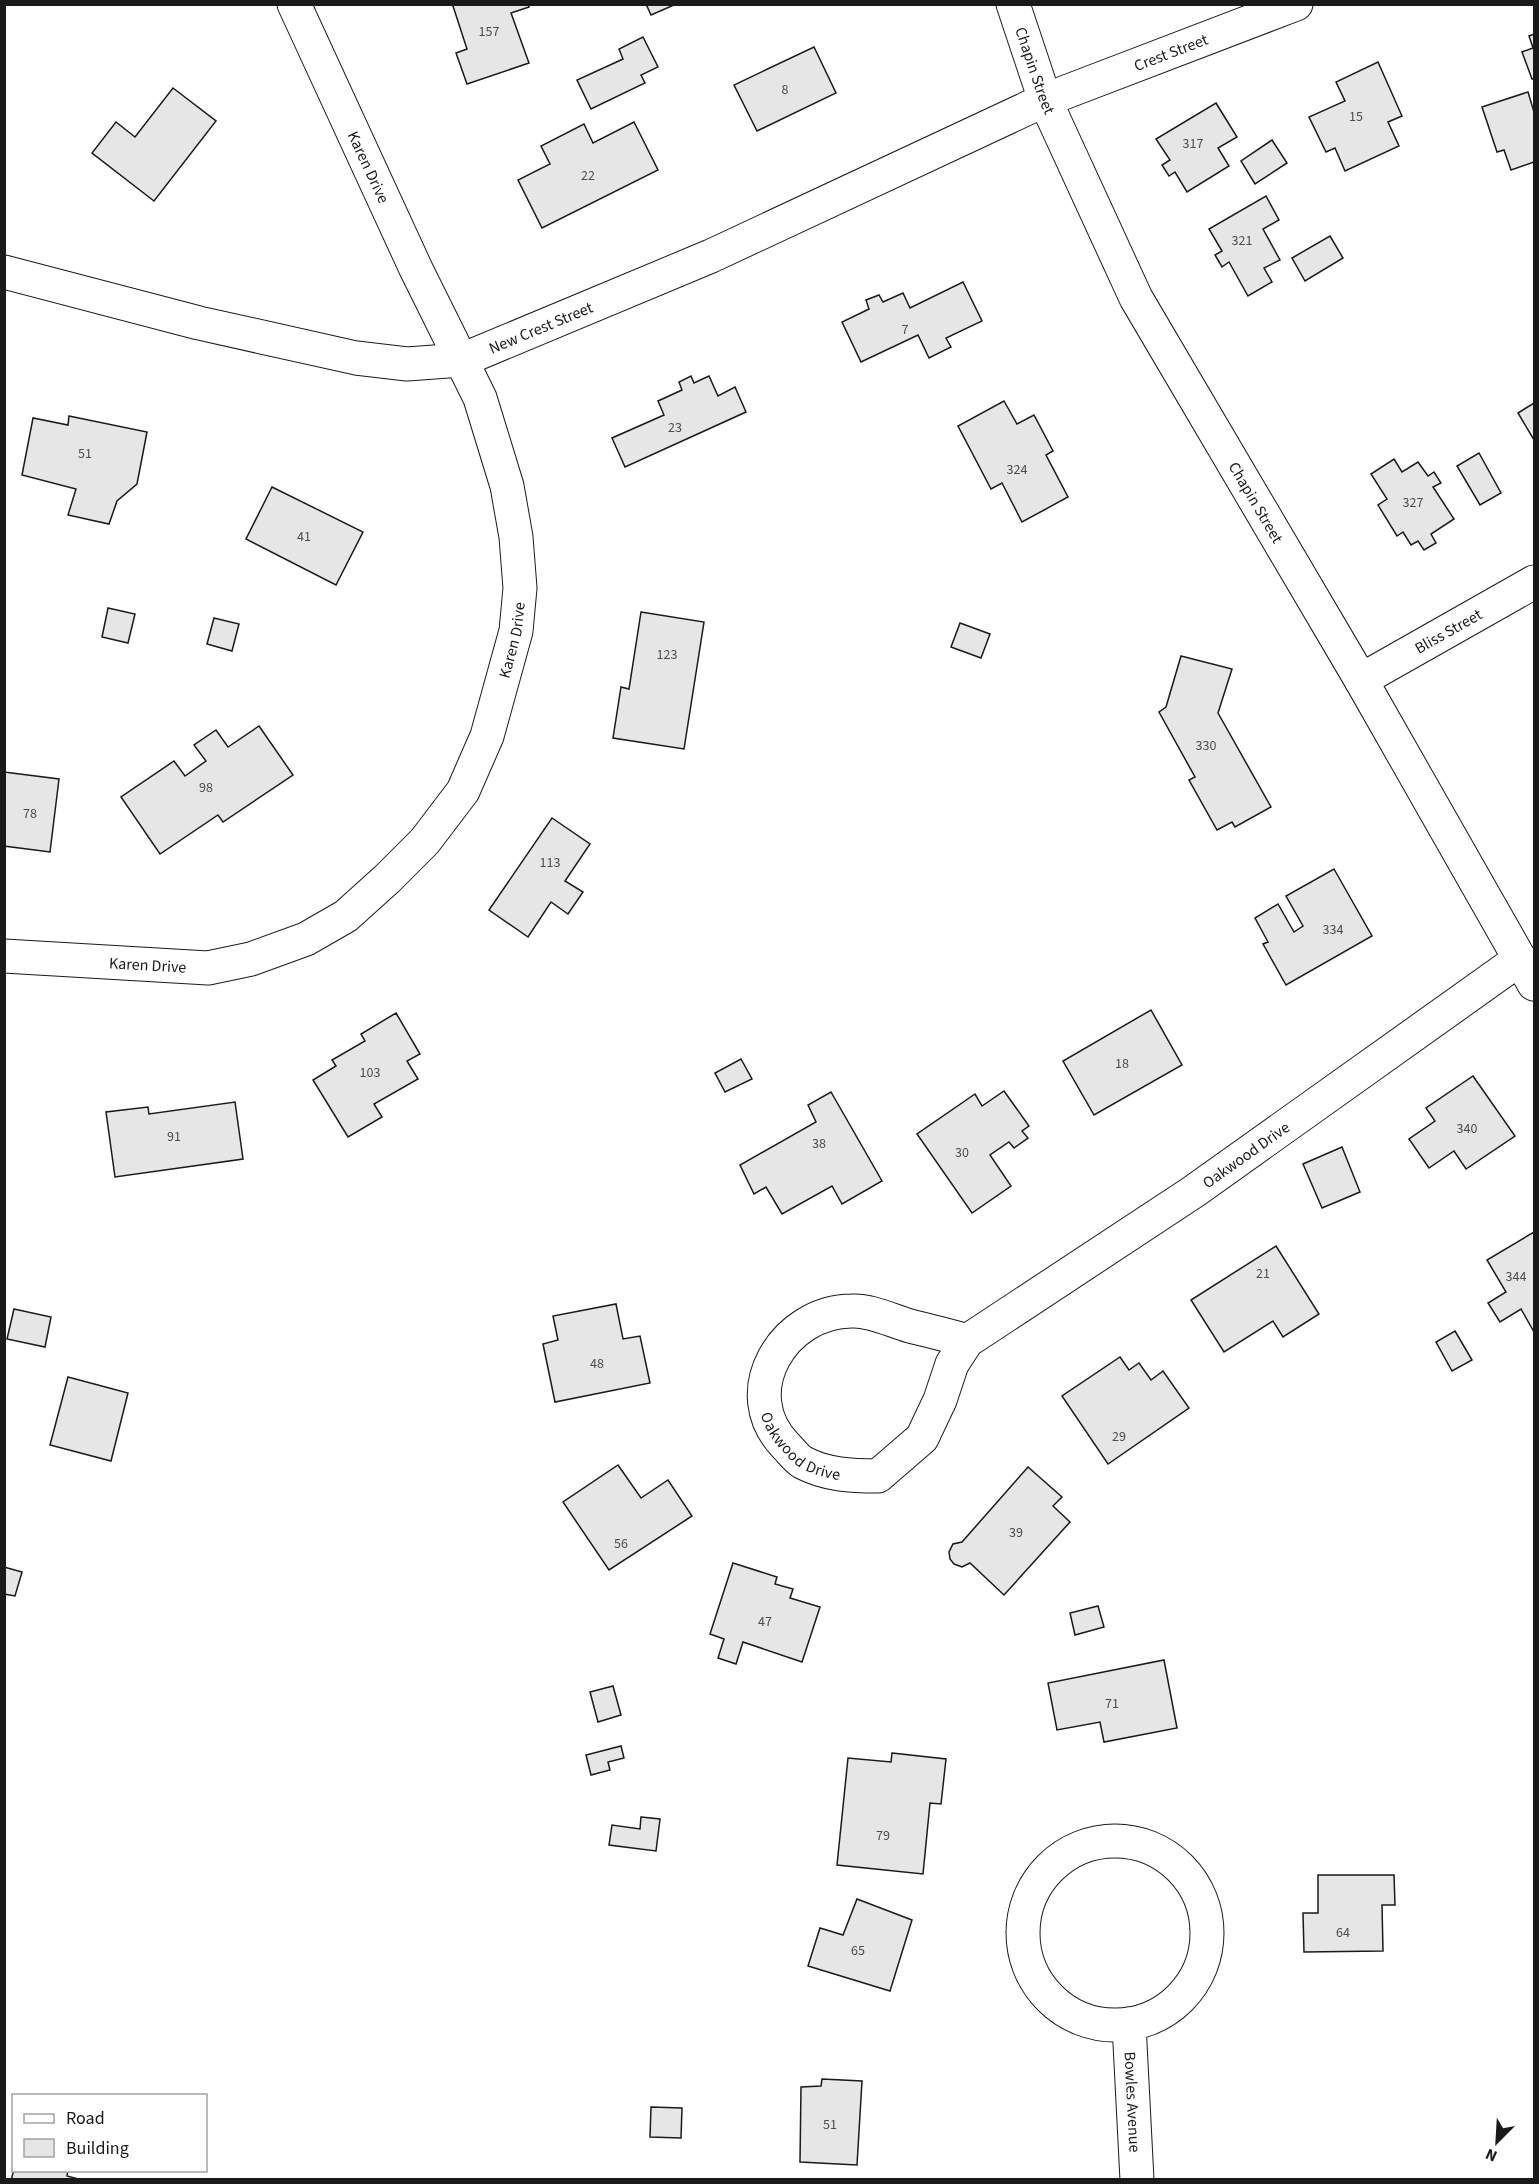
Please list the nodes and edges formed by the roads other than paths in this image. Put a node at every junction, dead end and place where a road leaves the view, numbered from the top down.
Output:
1 (294, 4) edge
2 (1013, 4) edge
3 (1296, 4) edge
4 (1046, 100) junction
5 (4, 273) edge
6 (462, 360) junction
7 (1534, 582) edge
8 (1361, 680) junction
9 (4, 956) edge
10 (1527, 971) edge
11 (967, 1341) junction
12 (1129, 2024) junction
13 (1137, 2180) edge

1 - 6 street, Karen Drive
2 - 4 street, Chapin Street
3 - 4 street, Crest Street
4 - 6 street, New Crest Street
4 - 8 street, Chapin Street
5 - 6 street, New Crest Street
6 - 9 street, Karen Drive
7 - 8 street, Bliss Street
8 - 10 street, Chapin Street
10 - 11 street, Oakwood Drive
11 - 11 street, Oakwood Drive
12 - 12 street
12 - 13 street, Bowles Avenue

